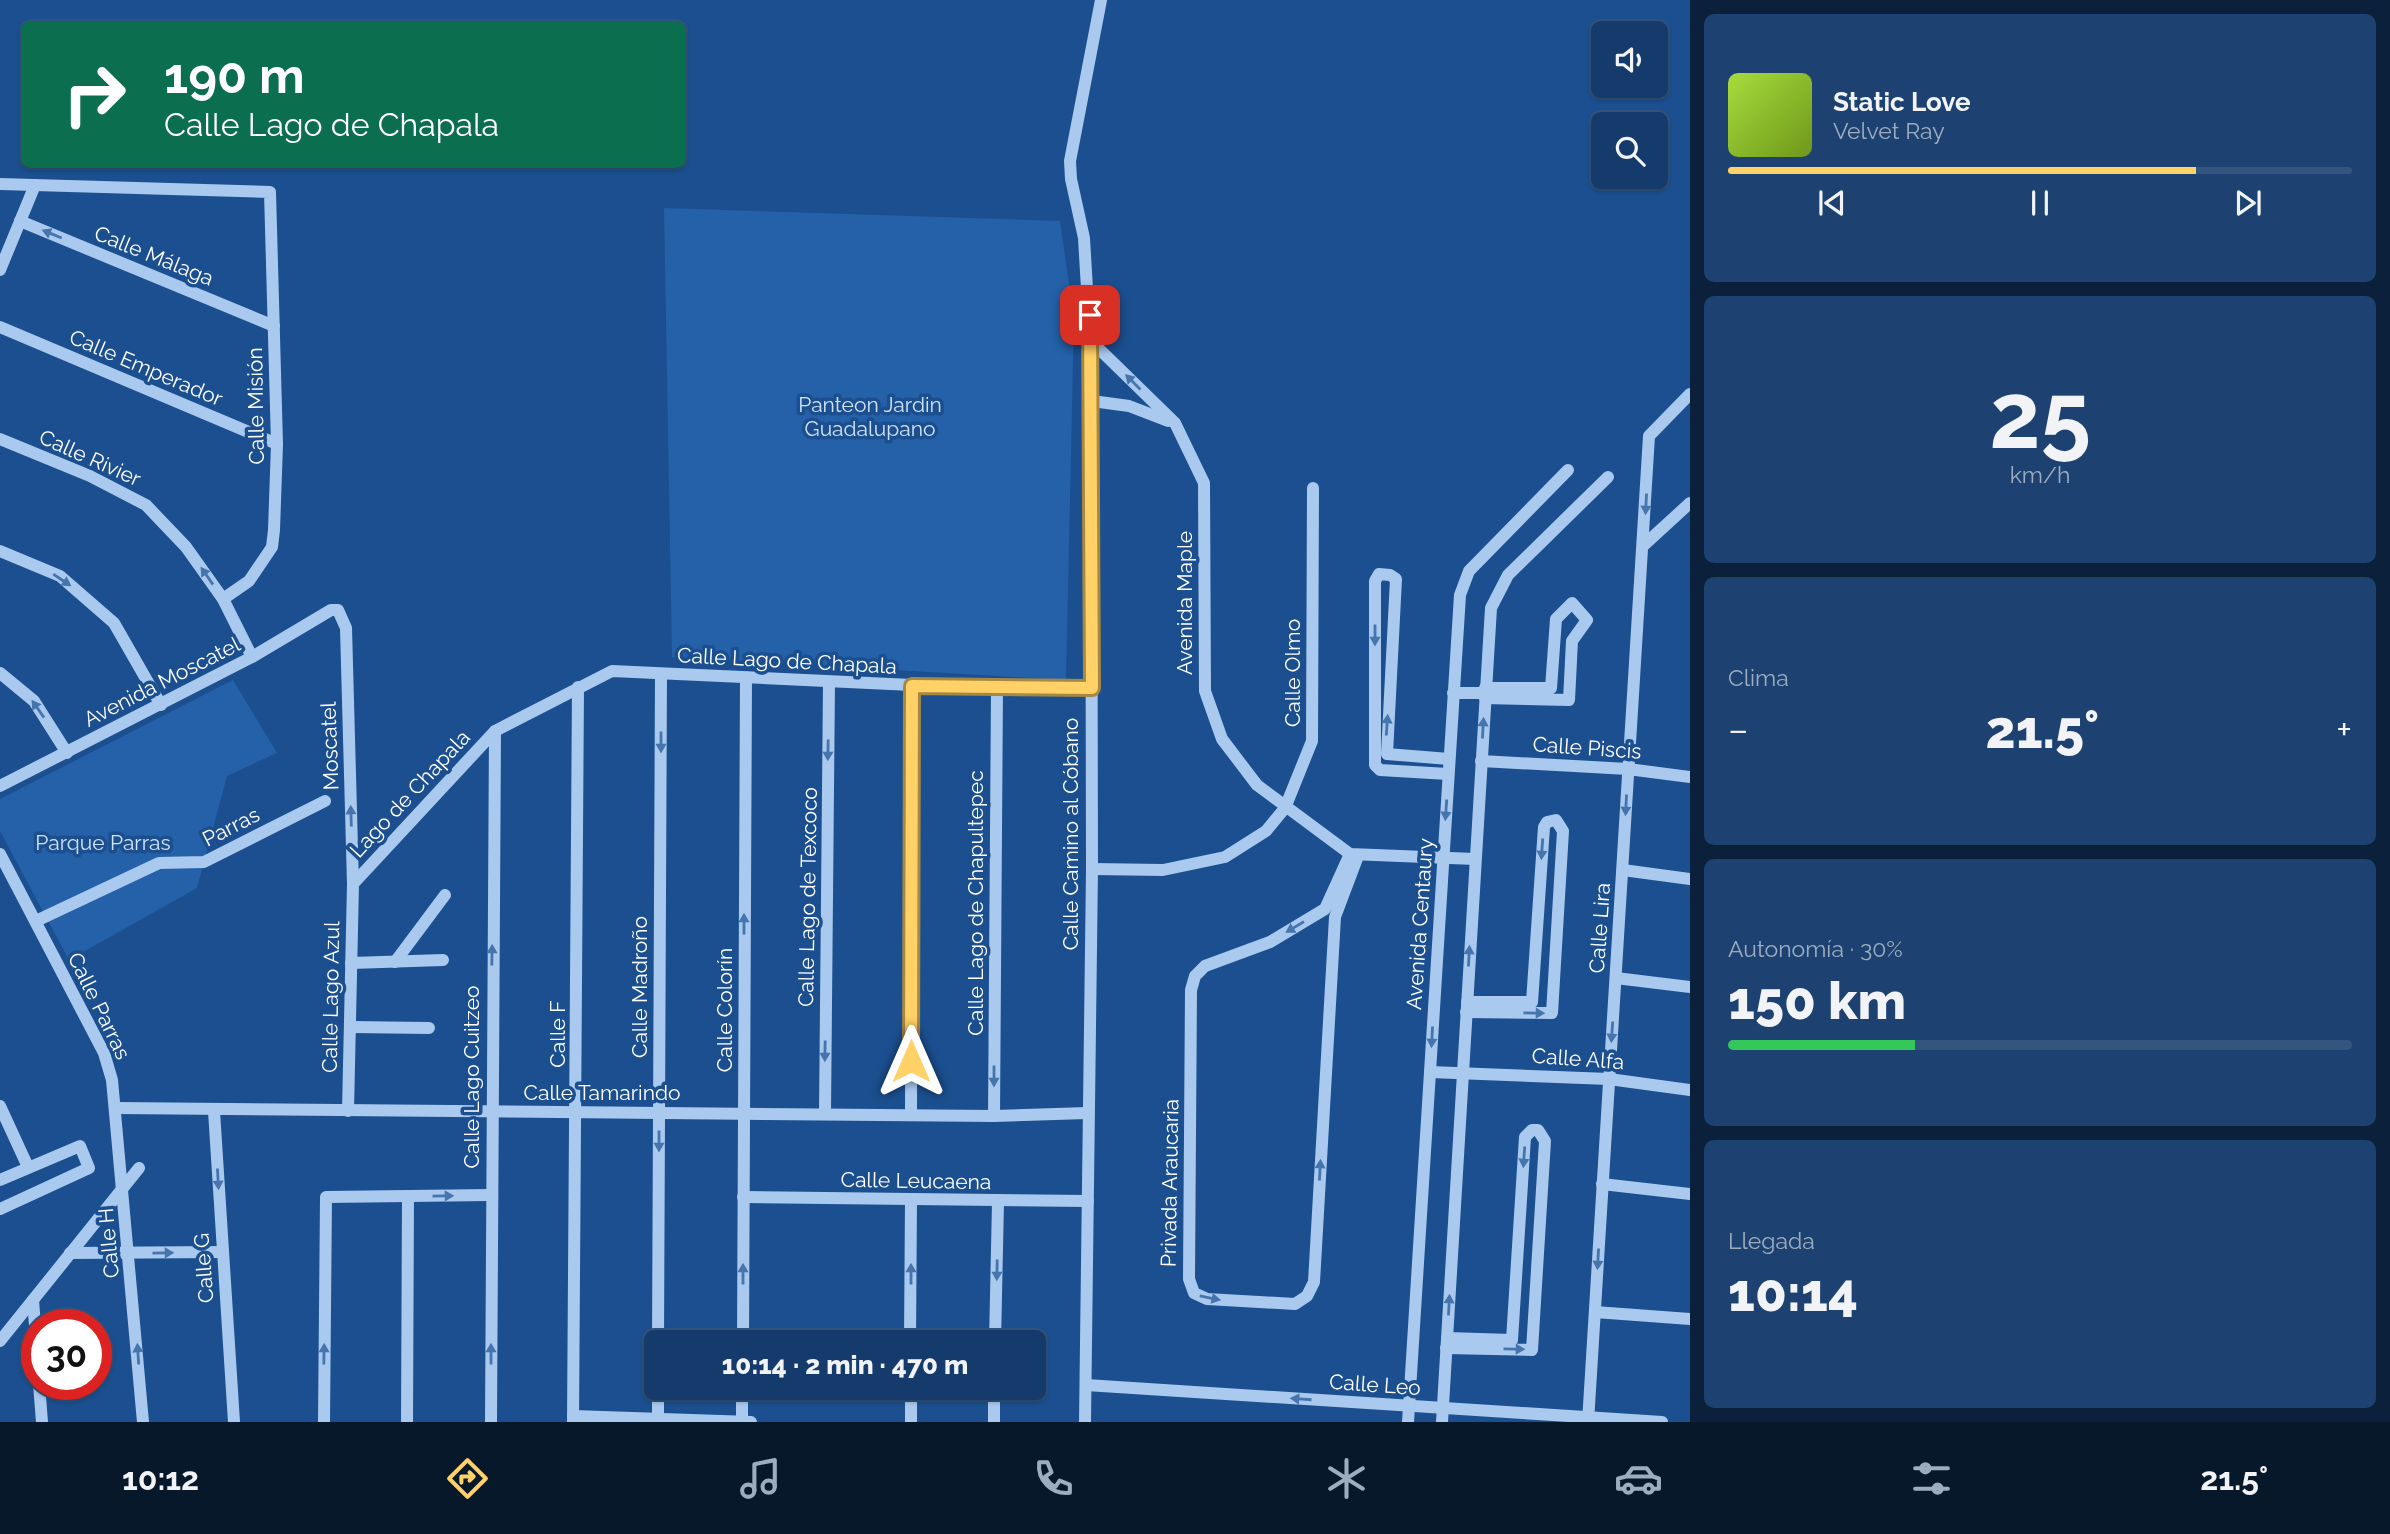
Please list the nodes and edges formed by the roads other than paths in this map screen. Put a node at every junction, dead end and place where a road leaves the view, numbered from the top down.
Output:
1 (1101, 0) edge
2 (0, 184) edge
3 (35, 185) junction
4 (20, 221) junction
5 (0, 270) edge
6 (274, 326) junction
7 (0, 327) edge
8 (1091, 341) junction
9 (1690, 394) edge
10 (1092, 401) junction
11 (1175, 424) junction
12 (0, 439) edge
13 (277, 444) junction
14 (1568, 470) dead end
15 (1608, 477) dead end
16 (1313, 488) dead end
17 (1690, 503) edge
18 (1644, 545) junction
19 (0, 551) edge
20 (223, 599) junction
21 (338, 610) joint
22 (252, 657) junction
23 (0, 673) edge
24 (661, 674) junction
25 (746, 678) junction
26 (829, 682) junction
27 (912, 686) junction
28 (578, 687) junction
29 (1092, 688) junction
30 (997, 689) junction
31 (1453, 693) junction
32 (1485, 693) junction
33 (161, 705) junction
34 (495, 731) junction
35 (67, 753) junction
36 (1449, 759) junction
37 (1481, 761) junction
38 (1628, 769) junction
39 (1448, 774) junction
40 (1690, 777) edge
41 (0, 786) edge
42 (325, 801) dead end
43 (1285, 808) junction
44 (0, 854) edge
45 (1354, 855) junction
46 (1443, 857) junction
47 (1475, 859) junction
48 (1091, 869) junction
49 (1623, 870) junction
50 (1690, 879) edge
51 (354, 884) junction
52 (444, 895) dead end
53 (1330, 913) junction
54 (36, 920) junction
55 (443, 960) dead end
56 (395, 962) junction
57 (352, 963) junction
58 (1616, 978) junction
59 (1690, 987) edge
60 (1466, 1007) junction
61 (350, 1027) junction
62 (429, 1028) dead end
63 (1430, 1072) junction
64 (1462, 1073) junction
65 (1609, 1079) junction
66 (1690, 1090) edge
67 (0, 1106) edge
68 (116, 1108) junction
69 (214, 1111) junction
70 (348, 1111) junction
71 (491, 1112) junction
72 (659, 1112) junction
73 (743, 1112) junction
74 (577, 1113) junction
75 (825, 1113) junction
76 (1087, 1113) junction
77 (911, 1115) junction
78 (994, 1116) junction
79 (28, 1167) junction
80 (139, 1168) dead end
81 (0, 1180) edge
82 (1602, 1184) junction
83 (123, 1187) junction
84 (1690, 1194) edge
85 (491, 1195) junction
86 (408, 1197) junction
87 (743, 1197) junction
88 (911, 1200) junction
89 (1088, 1201) junction
90 (998, 1202) junction
91 (0, 1209) edge
92 (222, 1252) junction
93 (71, 1253) junction
94 (130, 1254) junction
95 (33, 1300) junction
96 (34, 1309) edge
97 (1595, 1312) junction
98 (1690, 1319) edge
99 (658, 1330) edge
100 (743, 1330) edge
101 (910, 1330) edge
102 (995, 1330) edge
103 (0, 1341) edge
104 (1446, 1343) junction
105 (1086, 1385) junction
106 (40, 1400) edge
107 (658, 1400) edge
108 (742, 1400) edge
109 (911, 1400) edge
110 (995, 1400) edge
111 (1409, 1406) junction
112 (1443, 1408) junction
113 (658, 1418) junction
114 (573, 1419) edge
115 (1588, 1420) edge
116 (42, 1422) edge
117 (144, 1422) edge
118 (234, 1422) edge
119 (324, 1422) edge
120 (407, 1422) edge
121 (491, 1422) edge
122 (742, 1422) edge
123 (751, 1422) edge
124 (911, 1422) edge
125 (994, 1422) edge
126 (1085, 1422) edge
127 (1408, 1422) edge
128 (1442, 1422) edge
129 (1662, 1422) edge

1 - 8 street, Calle Camino al Cóbano
2 - 3 street
3 - 4 street
3 - 6 street, Calle Misión
4 - 5 street
6 -> 4 street, Calle Málaga
6 - 13 street, Calle Misión
7 - 13 street, Calle Emperador
8 - 10 street, Calle Camino al Cóbano
11 -> 8 street, Avenida Maple
9 -> 18 street, Calle Lira
10 - 11 street
10 - 29 street, Calle Camino al Cóbano
11 - 43 street, Avenida Maple
20 -> 12 street, Calle Rivier
13 - 20 street, Calle Misión
14 - 31 street, Avenida Centaury
15 - 32 street
16 - 43 street, Calle Olmo
17 - 18 street
18 - 38 street, Calle Lira
19 -> 33 street
20 - 22 street, Calle Rivier
21 - 22 street, Avenida Moscatel
51 -> 21 street, Moscatel
22 - 33 street, Avenida Moscatel
35 -> 23 street
24 - 25 street, Calle Lago de Chapala
24 - 28 street, Calle Lago de Chapala
24 -> 72 street, Calle Madroño
25 - 26 street, Calle Lago de Chapala
73 -> 25 street, Calle Colorín
26 - 27 street, Calle Lago de Chapala
26 -> 75 street, Calle Lago de Texcoco
27 - 30 street, Calle Lago de Chapala
27 - 77 street
28 - 34 street, Calle Lago de Chapala
28 - 74 street, Calle F
29 - 30 street, Calle Lago de Chapala
29 - 48 street, Calle Camino al Cóbano
30 -> 78 street, Calle Lago de Chapultepec
31 - 32 street
31 - 36 street, Avenida Centaury
32 - 32 street
37 -> 32 street
33 - 35 street, Avenida Moscatel
34 - 51 street, Lago de Chapala
71 -> 34 street, Calle Lago Cuitzeo
35 - 41 street, Avenida Moscatel
36 - 39 street, Avenida Centaury
36 -> 39 street
37 - 38 street, Calle Piscis
37 - 47 street
38 - 40 street, Calle Piscis
38 -> 49 street, Calle Lira
39 -> 46 street, Avenida Centaury
42 - 54 street, Parras
43 - 45 street, Avenida Maple
43 - 48 street, Calle Olmo
44 - 54 street, Calle Parras
45 - 46 street
45 - 53 street, Privada Araucaria
46 - 47 street
46 -> 63 street, Avenida Centaury
60 -> 47 street
48 - 76 street, Calle Camino al Cóbano
49 - 50 street
49 - 58 street, Calle Lira
51 - 57 street, Calle Lago Azul
52 - 56 street
53 -> 53 street, Privada Araucaria
54 - 68 street, Calle Parras
55 - 56 street
56 - 57 street
57 - 61 street, Calle Lago Azul
58 - 59 street
58 -> 65 street, Calle Lira
60 -> 60 street
60 - 64 street
61 - 62 street
61 - 70 street, Calle Lago Azul
63 - 64 street, Calle Alfa
63 - 111 street, Avenida Centaury
64 - 65 street, Calle Alfa
104 -> 64 street
65 - 66 street, Calle Alfa
65 - 82 street, Calle Lira
67 - 79 street
68 - 69 street, Calle Tamarindo
68 - 83 street, Calle Parras
69 - 70 street, Calle Tamarindo
69 -> 92 street, Calle G
70 - 71 street, Calle Tamarindo
71 - 74 street, Calle Tamarindo
71 - 85 street, Calle Lago Cuitzeo
72 - 73 street, Calle Tamarindo
72 - 74 street, Calle Tamarindo
72 -> 99 street, Calle Madroño
73 - 75 street, Calle Tamarindo
73 - 87 street, Calle Colorín
74 - 114 street, Calle F
75 - 77 street, Calle Tamarindo
76 - 78 street, Calle Tamarindo
76 - 89 street, Calle Camino al Cóbano
77 - 78 street, Calle Tamarindo
79 - 81 street
79 - 91 street
80 - 83 street
82 - 84 street
82 -> 97 street, Calle Lira
83 - 93 street
83 - 94 street, Calle H
86 -> 85 street
121 -> 85 street, Calle Lago Cuitzeo
119 -> 86 street
86 - 120 street
87 - 88 street, Calle Leucaena
100 -> 87 street, Calle Colorín
88 - 90 street, Calle Leucaena
101 -> 88 street
89 - 90 street, Calle Leucaena
89 - 105 street, Calle Camino al Cóbano
90 -> 102 street
94 -> 92 street
92 - 118 street, Calle G
93 - 94 street
93 - 95 street
117 -> 94 street, Calle H
95 - 96 street
95 - 103 street
97 - 98 street
97 - 115 street, Calle Lira
104 -> 104 street
104 - 112 street
111 -> 105 street, Calle Leo
105 - 126 street, Calle Camino al Cóbano
106 - 116 street
107 - 113 street
108 - 122 street
109 - 124 street
110 - 125 street
111 - 112 street, Calle Leo
111 - 127 street, Avenida Centaury
112 - 115 street, Calle Leo
112 - 128 street
113 - 114 street
113 - 122 street
115 - 129 street, Calle Leo
122 - 123 street

